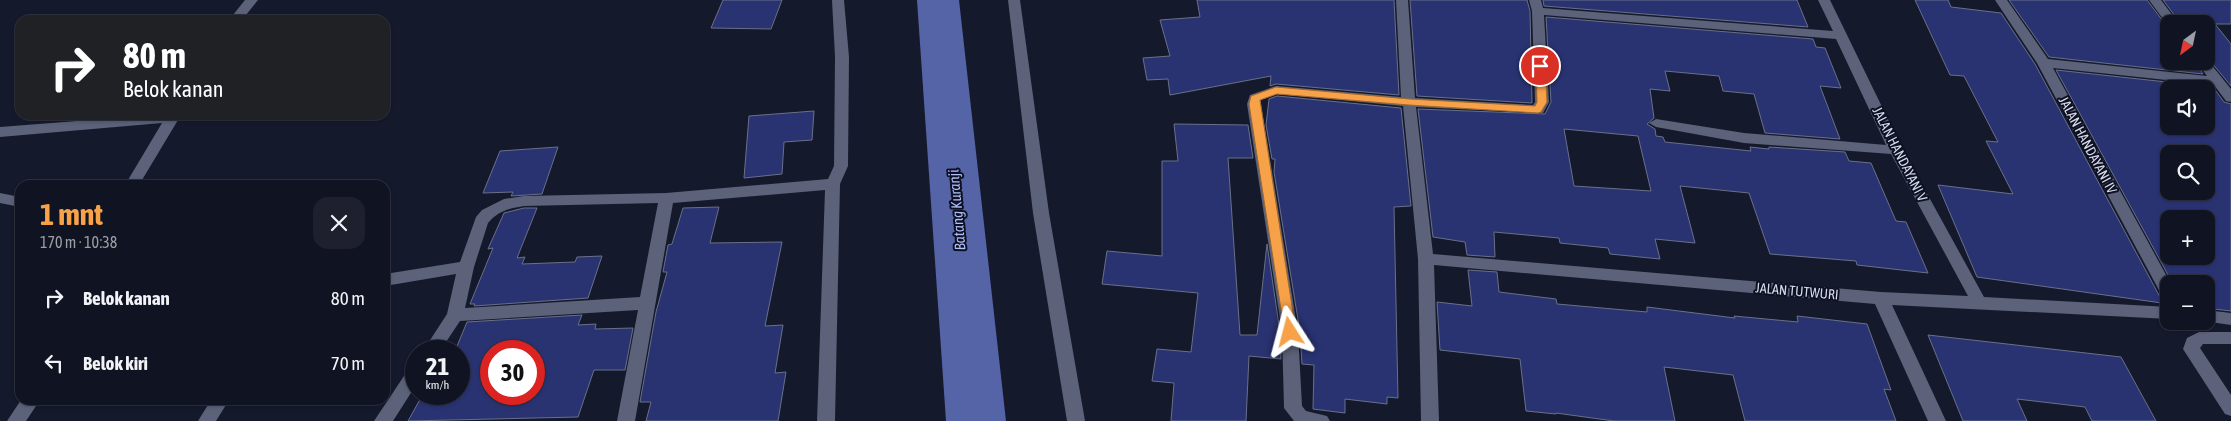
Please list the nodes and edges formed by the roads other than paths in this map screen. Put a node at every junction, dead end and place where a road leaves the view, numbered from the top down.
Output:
1 (252, 0) edge
2 (838, 0) edge
3 (1014, 0) edge
4 (1402, 0) edge
5 (1824, 0) edge
6 (2001, 0) edge
7 (2154, 0) edge
8 (1537, 5) edge
9 (239, 15) edge
10 (2166, 15) edge
11 (1842, 36) junction
12 (2044, 63) junction
13 (2209, 70) edge
14 (2217, 81) junction
15 (2231, 98) edge
16 (1409, 102) junction
17 (130, 120) edge
18 (171, 120) edge
19 (1656, 123) dead end
20 (0, 132) edge
21 (1896, 150) junction
22 (135, 180) edge
23 (833, 184) junction
24 (0, 198) edge
25 (666, 198) junction
26 (15, 201) edge
27 (1426, 258) junction
28 (466, 267) junction
29 (2160, 277) edge
30 (390, 279) edge
31 (1881, 298) junction
32 (647, 303) junction
33 (1980, 304) junction
34 (2160, 313) edge
35 (455, 316) junction
36 (2215, 317) edge
37 (2231, 319) edge
38 (2231, 338) edge
39 (439, 340) edge
40 (405, 388) edge
41 (27, 405) edge
42 (217, 405) edge
43 (2231, 409) edge
44 (16, 421) edge
45 (207, 421) edge
46 (383, 421) edge
47 (626, 421) edge
48 (826, 421) edge
49 (1076, 421) edge
50 (1321, 421) edge
51 (1430, 421) edge
52 (1938, 421) edge

1 - 9 street
2 - 23 street
3 - 49 street
4 - 16 street
5 - 11 street, JALAN HANDAYANI V
6 - 12 street, JALAN HANDAYANI IV
7 - 10 street
8 - 11 street
8 - 16 street
11 - 21 street, JALAN HANDAYANI V
12 - 14 street
12 - 29 street, JALAN HANDAYANI IV
13 - 14 street
14 - 15 street
16 - 27 street
16 - 50 street
17 - 20 street
18 - 22 street
19 - 21 street
21 - 33 street, JALAN HANDAYANI V
23 - 25 street
23 - 48 street
24 - 26 street
25 - 28 street
25 - 32 street
27 - 31 street, JALAN TUTWURI
27 - 51 street
28 - 30 street
28 - 35 street
31 - 33 street, JALAN TUTWURI
31 - 52 street
32 - 35 street
32 - 47 street
33 - 34 street, JALAN TUTWURI
35 - 39 street
36 - 37 street
38 - 43 street
40 - 46 street
41 - 44 street
42 - 45 street

